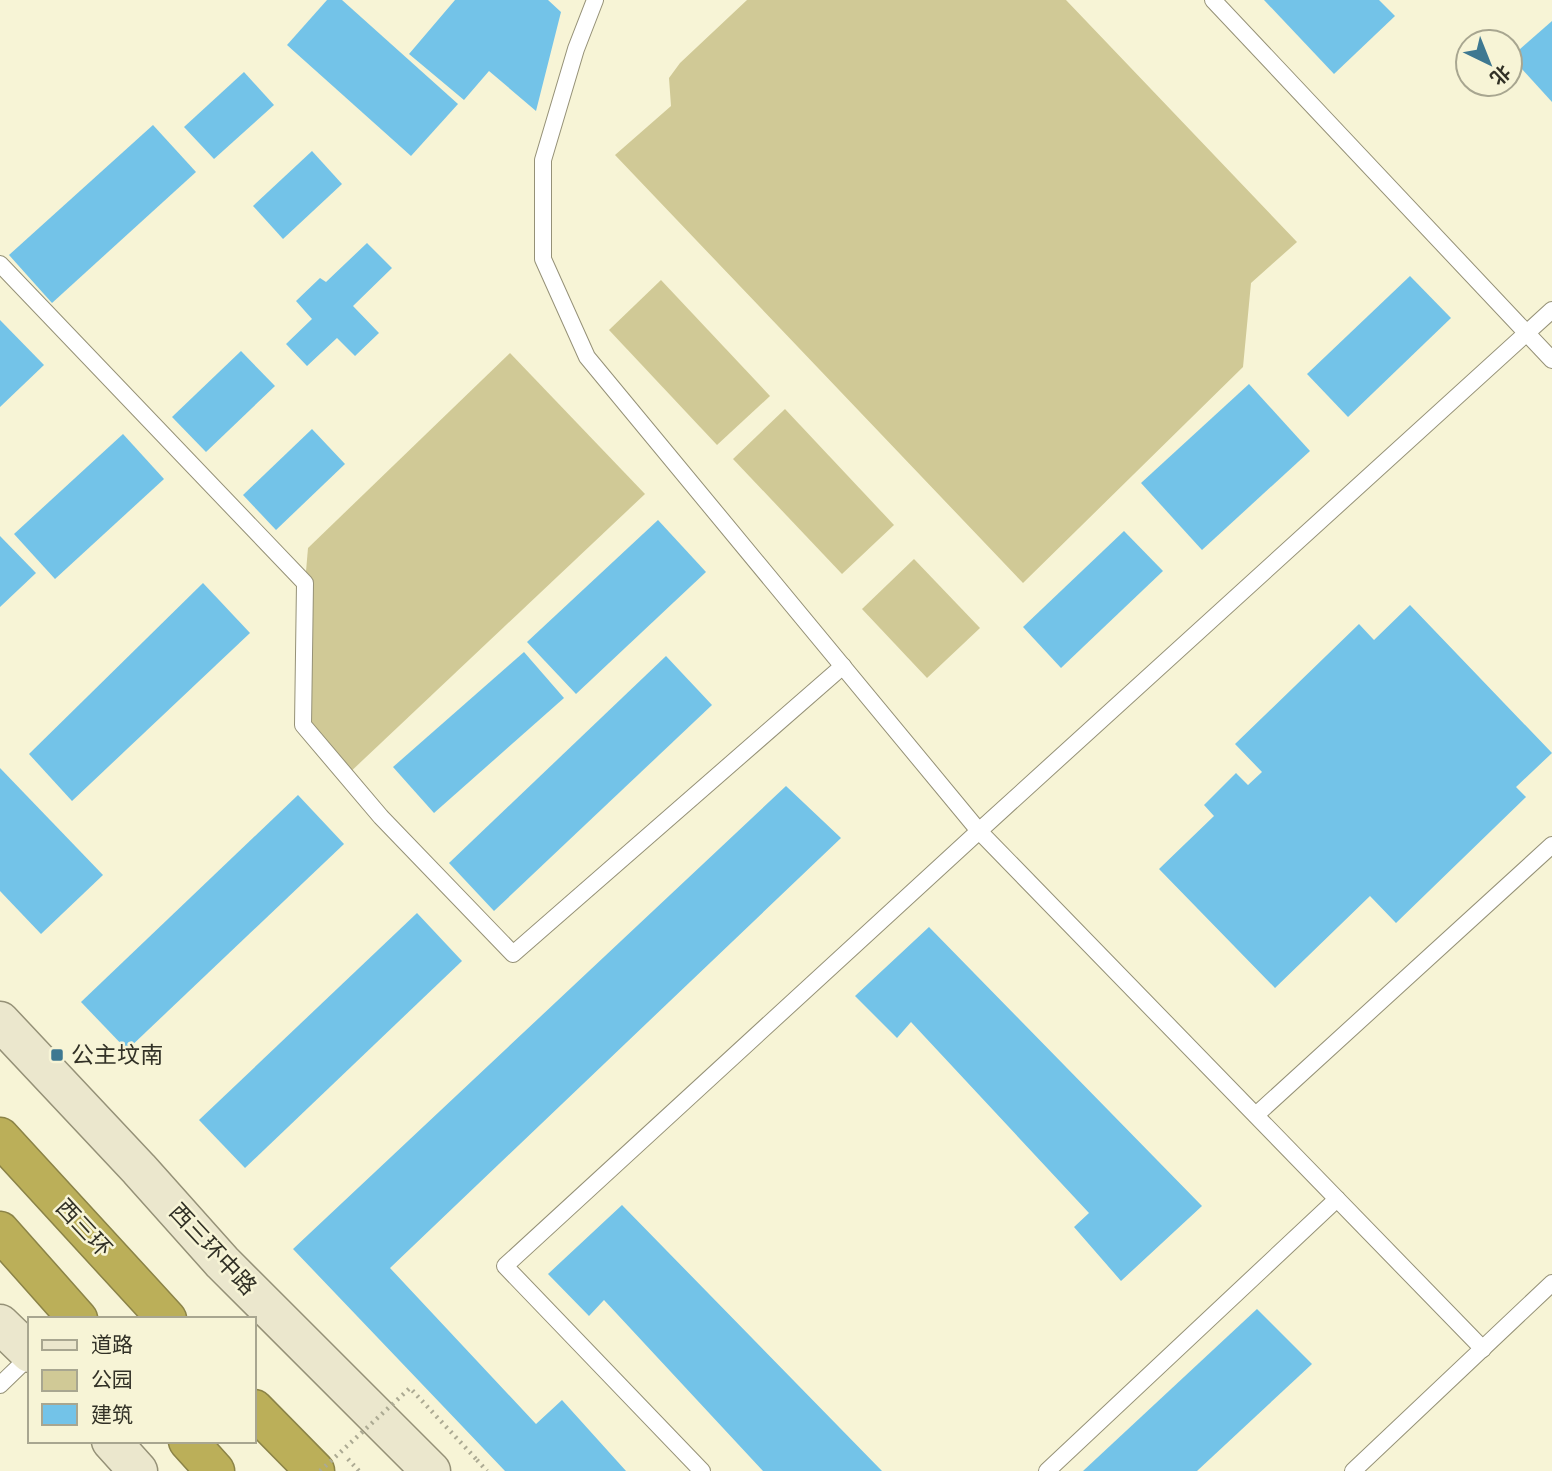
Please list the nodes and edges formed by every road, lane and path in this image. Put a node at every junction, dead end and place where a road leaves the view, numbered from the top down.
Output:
1 (595, 0) edge
2 (1213, 0) edge
3 (0, 264) edge
4 (1552, 310) edge
5 (1527, 333) junction
6 (1552, 360) edge
7 (843, 666) junction
8 (979, 831) junction
9 (1552, 845) edge
10 (0, 1021) edge
11 (1256, 1115) junction
12 (0, 1137) edge
13 (1337, 1199) junction
14 (0, 1231) edge
15 (1552, 1283) edge
16 (76, 1317) edge
17 (165, 1317) edge
18 (0, 1324) edge
19 (1483, 1349) junction
20 (28, 1353) edge
21 (28, 1357) edge
22 (0, 1385) edge
23 (256, 1411) edge
24 (113, 1443) edge
25 (190, 1443) edge
26 (138, 1471) edge
27 (215, 1471) edge
28 (317, 1471) edge
29 (431, 1471) edge
30 (487, 1471) edge
31 (702, 1471) edge
32 (1046, 1471) edge
33 (1353, 1471) edge

1 - 7 lane
2 - 5 lane
3 - 7 lane
4 - 5 lane
5 - 6 lane
5 - 8 lane
7 - 8 lane
8 - 11 lane
8 - 31 lane
9 - 11 lane
10 - 29 street, 西三环中路
11 - 13 lane
12 - 17 highway, 西三环
13 - 19 lane
13 - 32 lane
14 - 16 highway
15 - 19 lane
18 - 20 street
19 - 33 lane
21 - 22 lane
23 - 28 highway
24 - 26 street
25 - 27 highway
28 - 30 path, bridge

